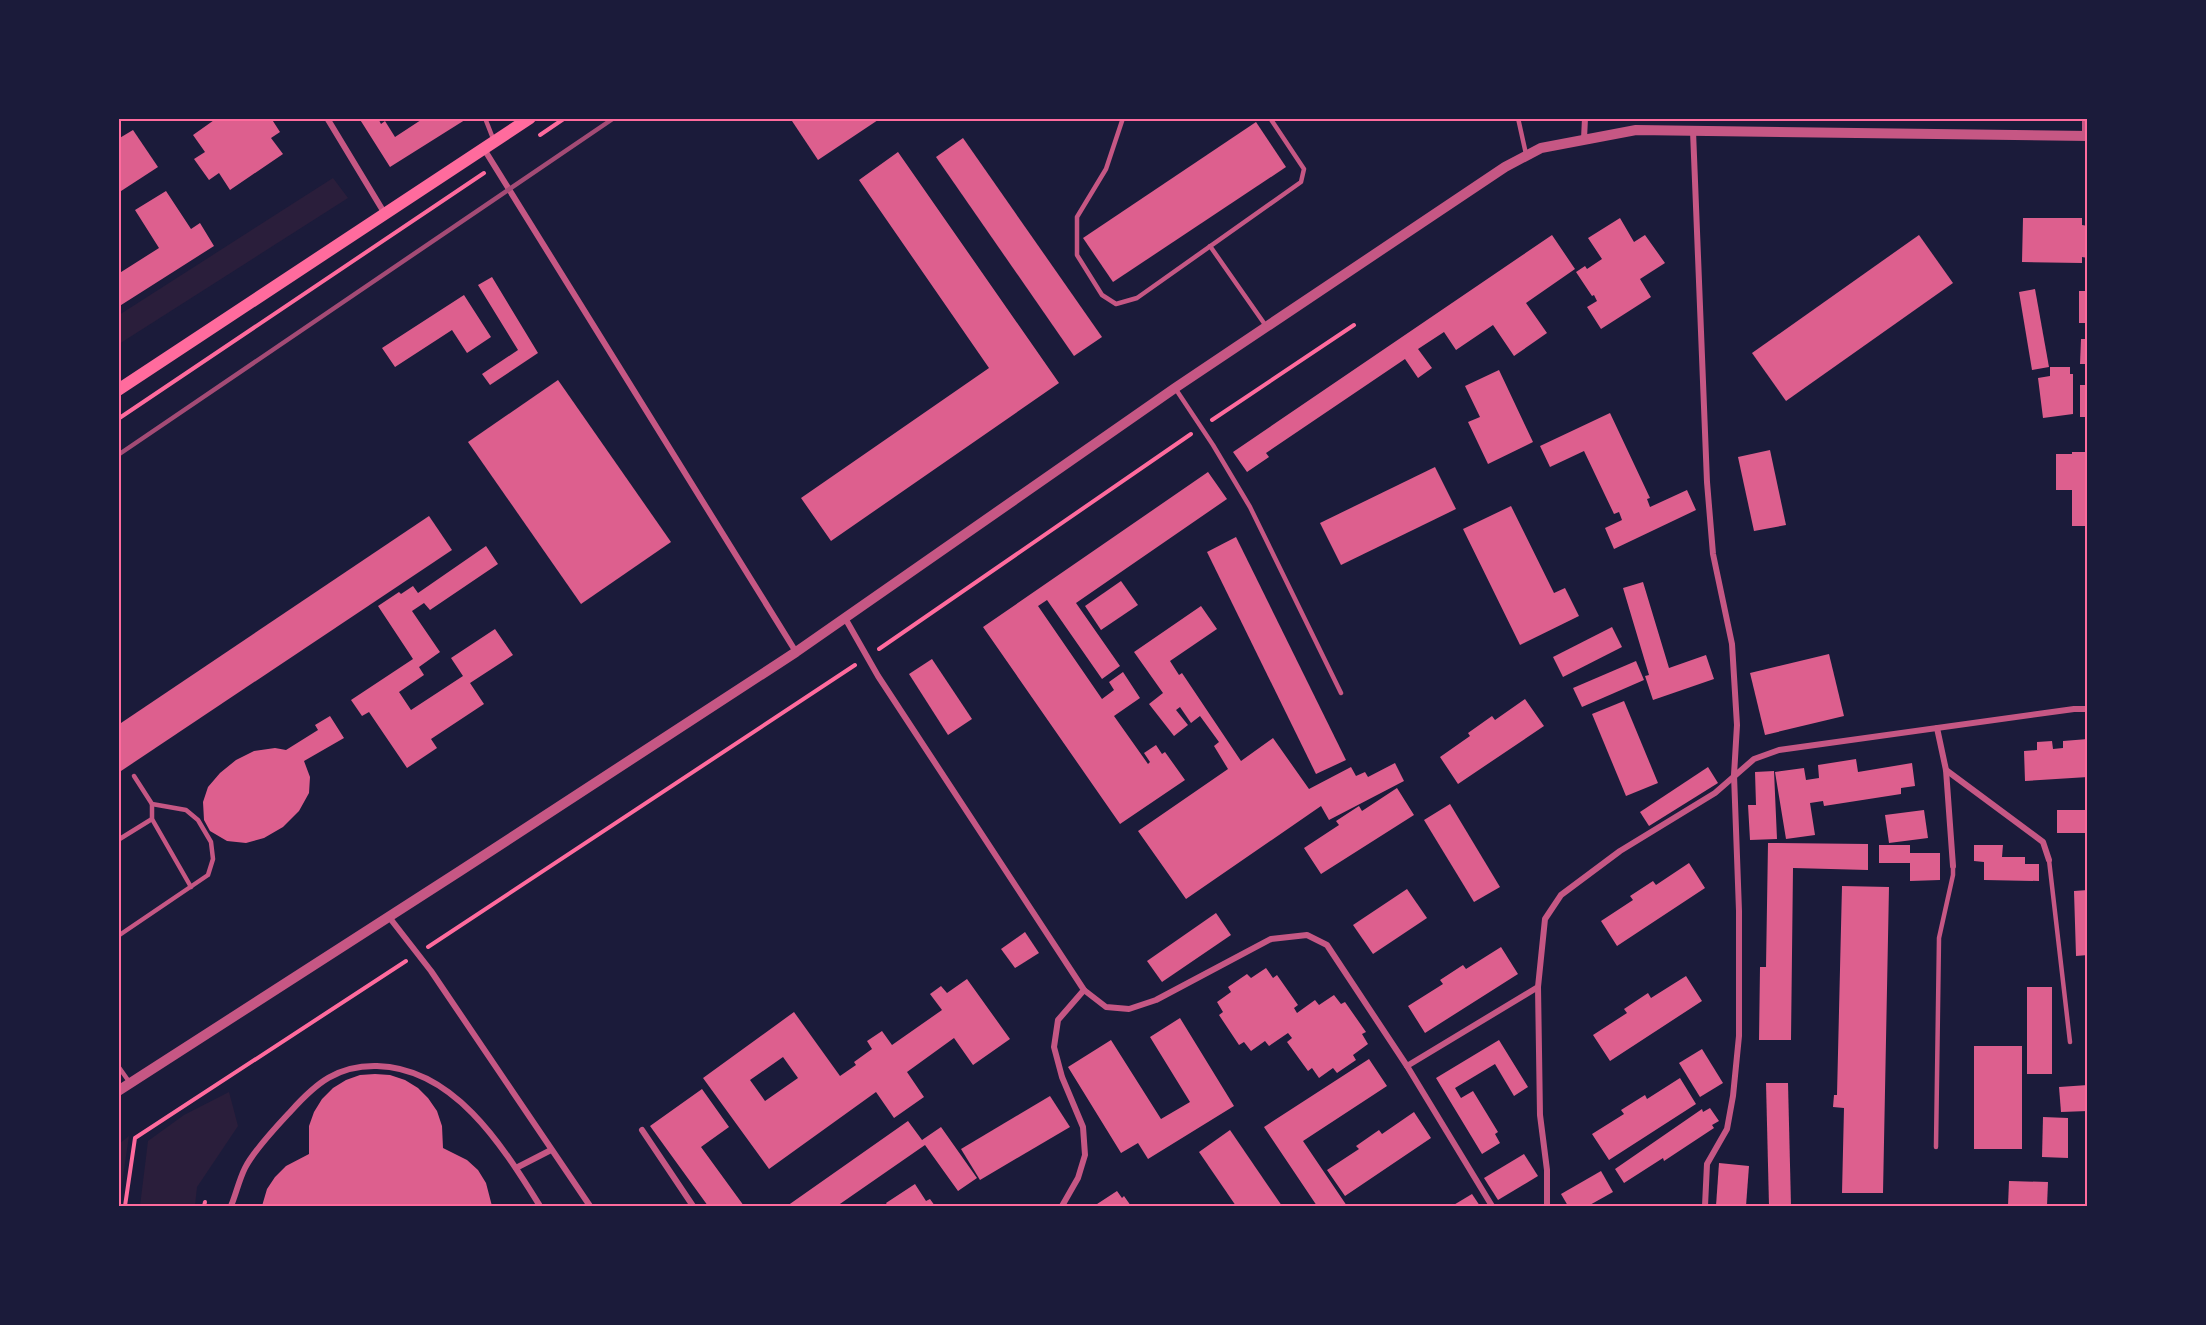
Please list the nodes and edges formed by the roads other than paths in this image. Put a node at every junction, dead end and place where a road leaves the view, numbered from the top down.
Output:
1 (327, 118) edge
2 (485, 118) edge
3 (530, 118) edge
4 (1123, 118) edge
5 (1270, 118) edge
6 (1518, 118) edge
7 (1585, 118) edge
8 (2085, 118) edge
9 (1693, 131) junction
10 (2086, 136) edge
11 (1584, 139) junction
12 (495, 142) junction
13 (484, 149) junction
14 (1527, 156) junction
15 (386, 214) junction
16 (1210, 246) junction
17 (1268, 328) junction
18 (1175, 388) junction
19 (118, 390) edge
20 (844, 617) junction
21 (796, 651) junction
22 (1341, 693) dead end
23 (2088, 709) edge
24 (1937, 728) junction
25 (1946, 770) junction
26 (1734, 775) junction
27 (134, 776) dead end
28 (152, 804) junction
29 (152, 819) junction
30 (118, 840) edge
31 (2049, 860) joint
32 (1953, 866) joint
33 (191, 887) junction
34 (389, 917) junction
35 (118, 936) edge
36 (1538, 987) junction
37 (1084, 990) junction
38 (2070, 1042) dead end
39 (118, 1066) edge
40 (1407, 1066) junction
41 (130, 1083) junction
42 (118, 1091) edge
43 (642, 1130) dead end
44 (1936, 1147) dead end
45 (551, 1150) junction
46 (516, 1168) junction
47 (231, 1206) edge
48 (540, 1206) edge
49 (590, 1206) edge
50 (693, 1206) edge
51 (1062, 1206) edge
52 (1492, 1206) edge
53 (1547, 1206) edge
54 (1705, 1206) edge

1 - 15 street
2 - 12 lane
3 - 12 main road
4 - 16 lane
5 - 16 lane
6 - 14 lane
7 - 11 street
8 - 10 street
9 - 10 street
9 - 11 street
9 - 26 street
11 - 14 street
12 - 13 main road
13 - 15 main road
13 - 21 street
14 - 17 street
15 - 19 main road
16 - 17 lane
17 - 18 street
18 - 20 street
18 - 22 lane
20 - 21 street
20 - 37 street
21 - 34 street
23 - 24 street
24 - 25 street
24 - 26 street
25 - 31 street
25 - 32 street
26 - 36 street
26 - 54 street
27 - 28 lane
28 - 29 lane
28 - 33 lane
29 - 30 lane
29 - 33 lane
31 - 38 lane
32 - 44 lane
33 - 35 lane
34 - 41 street
34 - 45 street
36 - 40 street
36 - 53 street
37 - 40 street
37 - 51 street
39 - 41 lane
40 - 52 street
41 - 42 street
43 - 50 street
45 - 46 street
45 - 49 street
46 - 47 street
46 - 48 street

